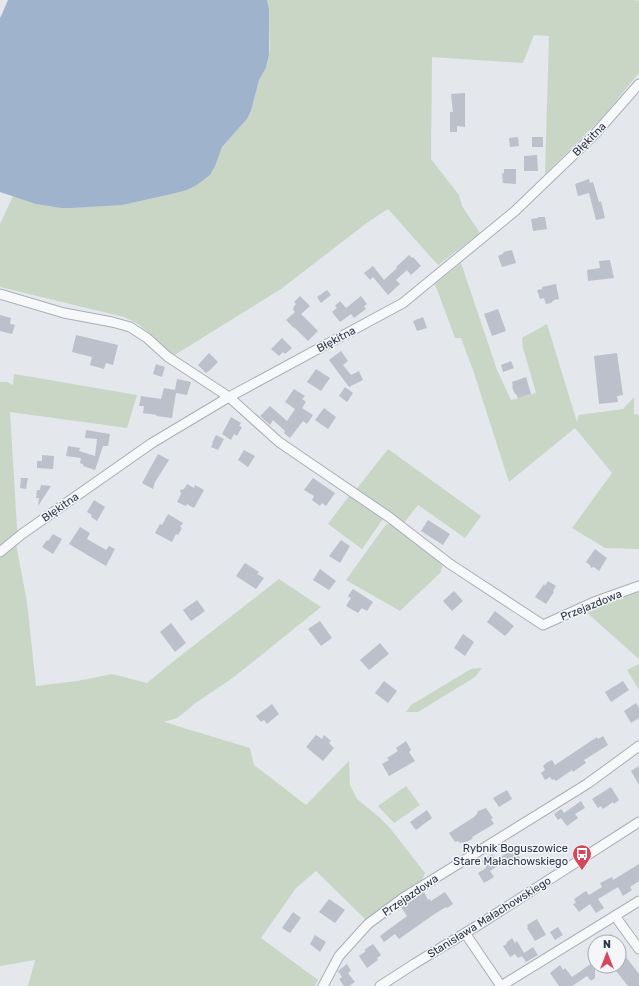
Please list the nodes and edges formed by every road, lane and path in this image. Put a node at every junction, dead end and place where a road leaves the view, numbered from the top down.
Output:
1 (639, 84) edge
2 (0, 294) edge
3 (229, 397) junction
4 (0, 552) edge
5 (639, 586) edge
6 (639, 746) edge
7 (639, 822) edge
8 (639, 901) edge
9 (615, 916) junction
10 (465, 933) junction
11 (639, 949) edge
12 (323, 986) edge
13 (380, 986) edge
14 (501, 986) edge

1 - 3 street, Błękitna
2 - 3 street
3 - 4 street, Błękitna
3 - 5 street, Przejazdowa
6 - 12 street, Przejazdowa
7 - 10 street, Stanisława Małachowskiego
8 - 9 street
9 - 11 street
9 - 14 street
10 - 13 street, Stanisława Małachowskiego
10 - 14 street

